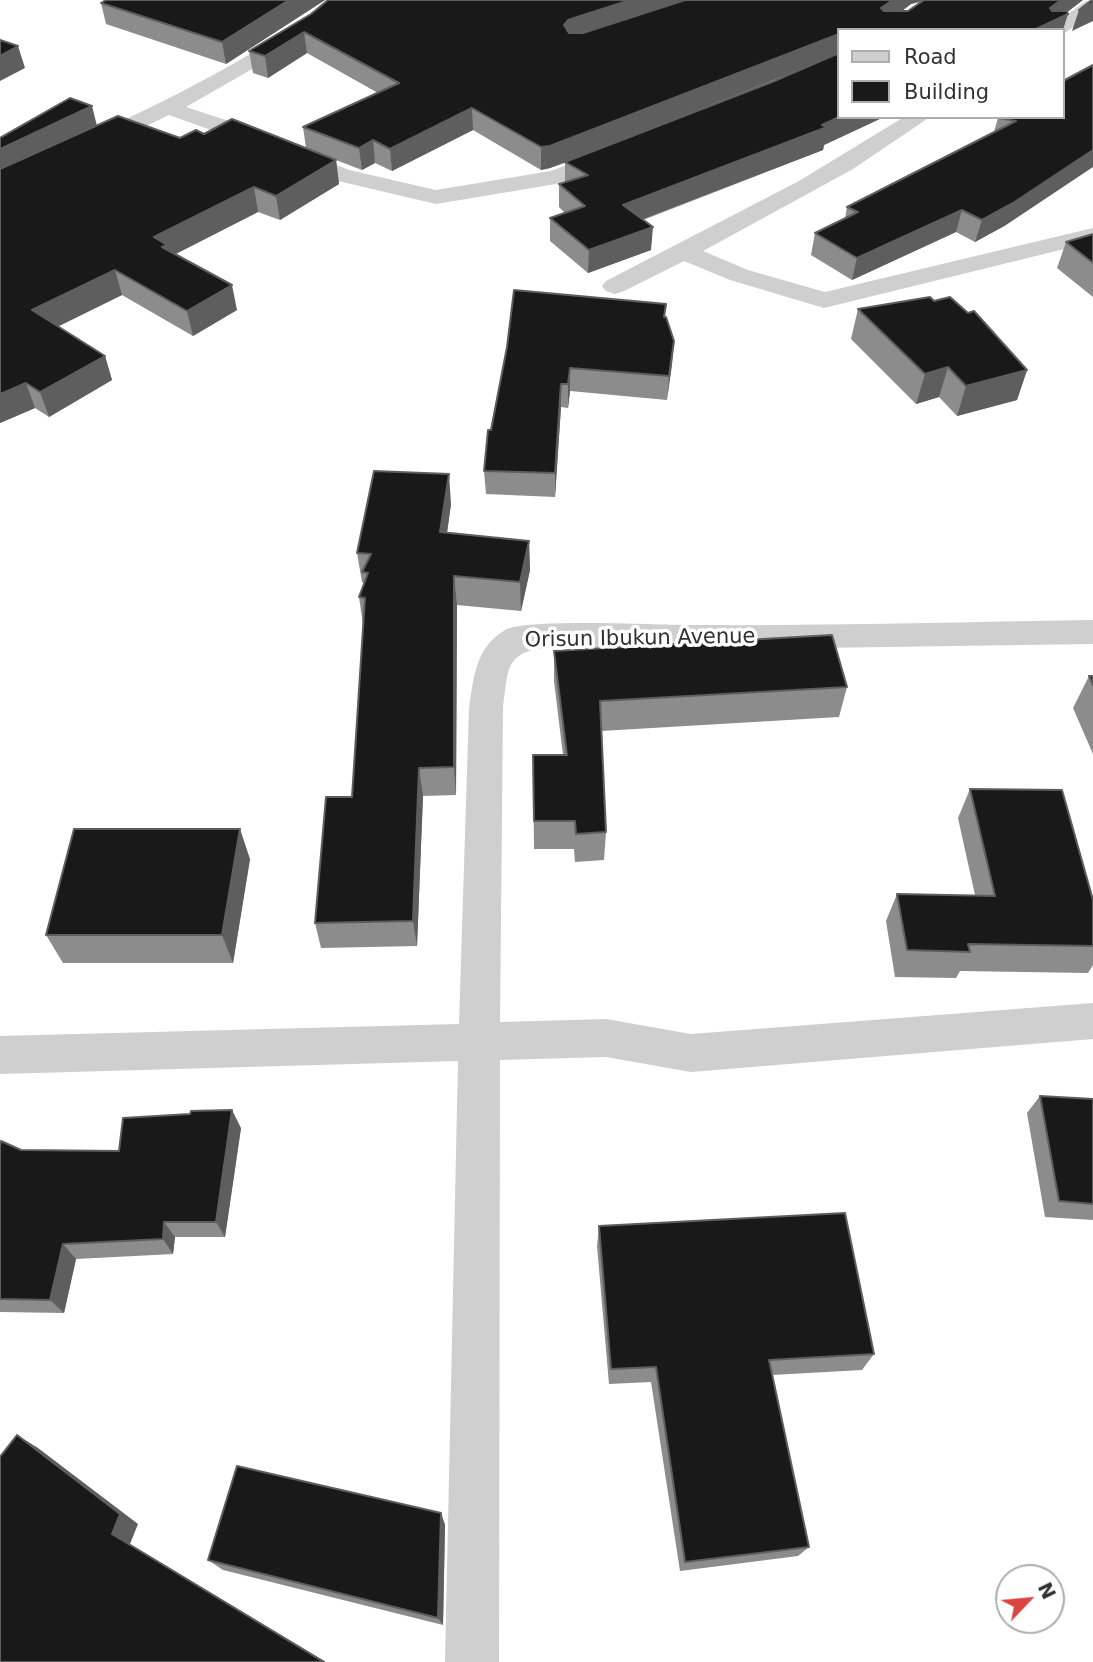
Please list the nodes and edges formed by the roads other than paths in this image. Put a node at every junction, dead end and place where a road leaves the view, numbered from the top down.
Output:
1 (344, 0) edge
2 (1093, 5) edge
3 (1059, 28) edge
4 (169, 108) junction
5 (916, 119) edge
6 (633, 147) edge
7 (78, 150) edge
8 (1093, 235) edge
9 (684, 252) junction
10 (615, 286) dead end
11 (1093, 632) edge
12 (1093, 1021) edge
13 (479, 1041) junction
14 (0, 1055) edge
15 (472, 1662) edge

1 - 4 street
2 - 3 street
4 - 6 street
4 - 7 street
5 - 9 street
8 - 9 street
9 - 10 street
11 - 13 street, Orisun Ibukun Avenue
12 - 13 street
13 - 14 street
13 - 15 street, Orisun Ibukun Avenue

